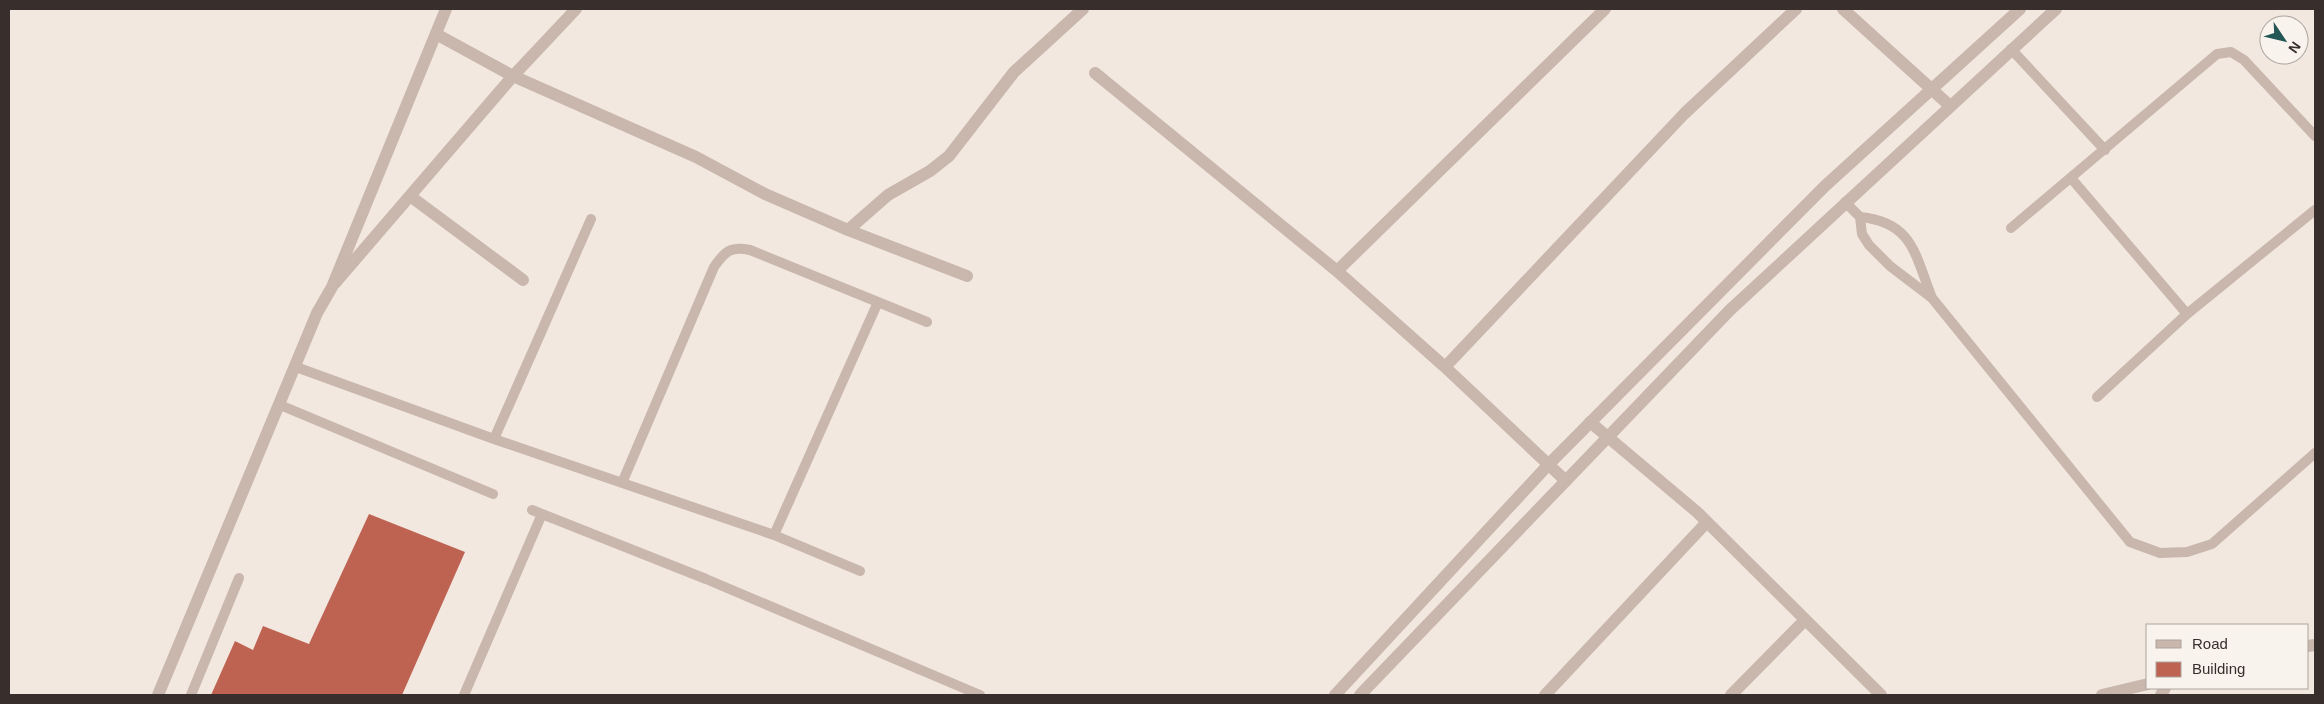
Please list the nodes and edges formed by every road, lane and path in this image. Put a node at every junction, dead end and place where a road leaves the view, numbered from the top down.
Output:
1 (446, 9) edge
2 (576, 9) edge
3 (1083, 9) edge
4 (1605, 9) edge
5 (1796, 9) edge
6 (1843, 9) edge
7 (2020, 9) edge
8 (2056, 9) edge
9 (436, 34) junction
10 (2011, 50) junction
11 (1095, 74) dead end
12 (512, 76) junction
13 (1930, 88) junction
14 (1950, 105) junction
15 (2315, 136) edge
16 (2105, 150) junction
17 (2071, 178) junction
18 (410, 196) junction
19 (1845, 202) junction
20 (2315, 210) edge
21 (1860, 217) junction
22 (591, 219) dead end
23 (2011, 228) dead end
24 (848, 230) junction
25 (1337, 271) junction
26 (967, 276) dead end
27 (523, 280) dead end
28 (332, 287) junction
29 (1932, 298) junction
30 (878, 302) junction
31 (2187, 314) junction
32 (927, 322) dead end
33 (296, 367) junction
34 (1445, 367) junction
35 (2097, 397) dead end
36 (280, 405) junction
37 (1590, 422) junction
38 (1608, 438) junction
39 (494, 439) junction
40 (2315, 454) edge
41 (1549, 464) junction
42 (1566, 481) junction
43 (622, 483) junction
44 (493, 494) dead end
45 (532, 510) dead end
46 (542, 514) junction
47 (1707, 522) junction
48 (774, 535) junction
49 (860, 571) dead end
50 (239, 578) dead end
51 (1805, 620) junction
52 (2146, 684) edge
53 (158, 695) edge
54 (191, 695) edge
55 (464, 695) edge
56 (980, 695) edge
57 (1335, 695) edge
58 (1360, 695) edge
59 (1544, 695) edge
60 (1731, 695) edge
61 (1881, 695) edge
62 (2102, 695) edge

1 - 9 street
2 - 12 street
3 - 24 street
4 - 25 street
5 - 34 street
6 - 13 street
7 - 13 street
8 - 10 street
9 - 12 street
9 - 28 street
10 - 14 street
10 - 16 lane
11 - 25 street
12 - 18 street
12 - 24 street
13 - 14 street
13 - 37 street
14 - 19 street
15 - 16 lane
16 - 17 lane
17 - 23 lane
17 - 31 lane
18 - 27 street
18 - 28 street
19 - 21 lane
19 - 38 street
20 - 31 lane
21 - 29 lane
21 - 29 lane
22 - 39 lane
24 - 26 street
25 - 34 street
28 - 33 street
29 - 40 lane
30 - 32 lane
30 - 43 lane
30 - 48 lane
31 - 35 lane
33 - 36 street
33 - 39 lane
34 - 41 street
36 - 44 lane
36 - 53 street
37 - 38 street
37 - 41 street
38 - 42 street
38 - 47 street
39 - 43 lane
41 - 42 street
41 - 57 street
42 - 58 street
43 - 48 lane
45 - 46 lane
46 - 55 lane
46 - 56 lane
47 - 51 street
47 - 59 street
48 - 49 lane
50 - 54 lane
51 - 60 street
51 - 61 street
52 - 62 street

